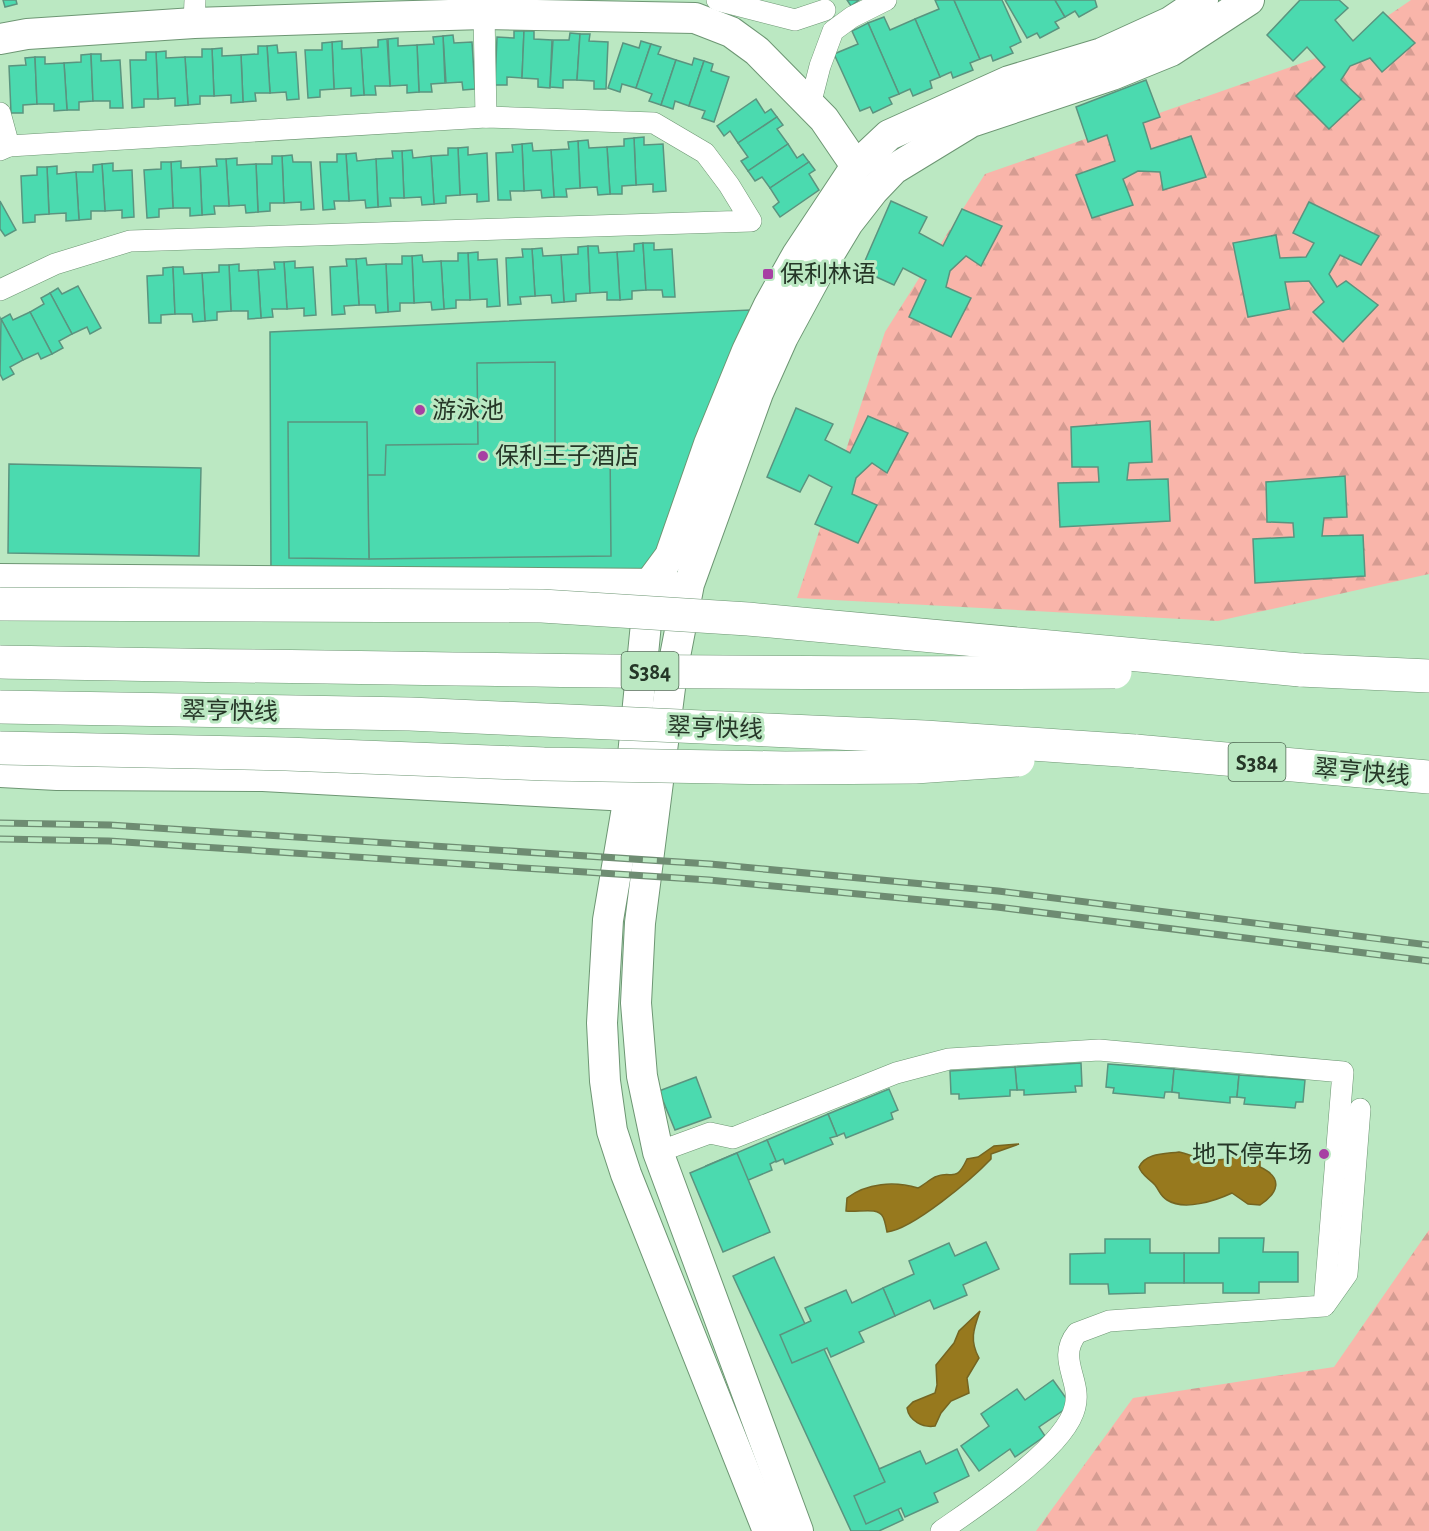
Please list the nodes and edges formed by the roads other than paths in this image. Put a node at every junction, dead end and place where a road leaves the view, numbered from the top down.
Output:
1 (717, 0) edge
2 (886, 0) edge
3 (1203, 0) edge
4 (1249, 0) edge
5 (823, 5) edge
6 (195, 11) edge
7 (484, 14) junction
8 (833, 31) junction
9 (0, 39) edge
10 (810, 105) junction
11 (0, 113) edge
12 (486, 117) junction
13 (5, 148) edge
14 (856, 166) junction
15 (873, 191) junction
16 (0, 290) edge
17 (0, 579) edge
18 (650, 584) junction
19 (689, 584) junction
20 (0, 604) edge
21 (0, 662) edge
22 (1300, 670) junction
23 (1429, 676) edge
24 (0, 707) edge
25 (0, 748) edge
26 (1135, 751) junction
27 (0, 772) edge
28 (1429, 777) edge
29 (642, 796) junction
30 (1360, 1109) dead end
31 (658, 1152) junction
32 (1324, 1306) junction
33 (768, 1531) edge
34 (798, 1531) edge
35 (941, 1531) edge

1 - 5 street
2 - 8 street
3 - 14 street
4 - 15 street
5 - 8 street
6 - 7 street
6 - 9 street
7 - 10 street
7 - 12 street
8 - 10 street
10 - 14 street
11 - 13 street
12 - 13 street
12 - 16 street
14 - 15 street
14 - 18 street
15 - 19 street
17 - 18 street
18 - 19 street
18 - 29 street
19 - 29 street
20 - 22 highway, bridge
21 - 22 highway, 翠亨快线 / S384, bridge
22 - 23 highway, 翠亨快线 / S384
24 - 26 highway, 翠亨快线 / S384, bridge
25 - 26 highway, bridge
26 - 28 highway, 翠亨快线 / S384
27 - 29 street
29 - 31 street
29 - 33 street
30 - 32 street
31 - 32 street
31 - 34 street
32 - 35 street

